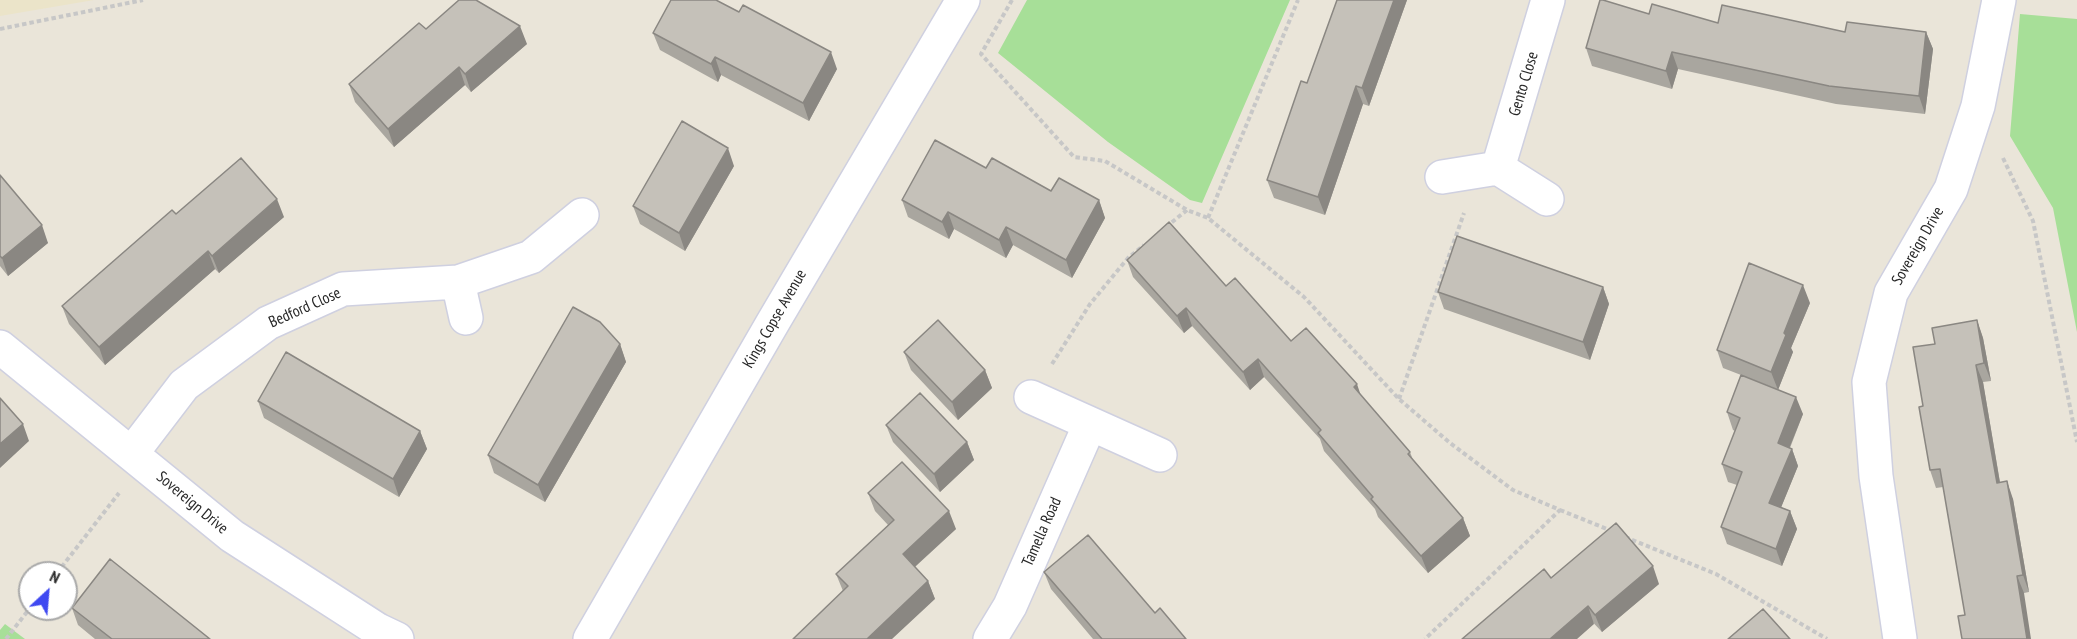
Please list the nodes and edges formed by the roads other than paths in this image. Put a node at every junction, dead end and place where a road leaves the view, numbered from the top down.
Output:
1 (963, 0) edge
2 (1548, 0) edge
3 (1999, 0) edge
4 (1488, 170) junction
5 (1442, 177) dead end
6 (1547, 199) dead end
7 (582, 215) dead end
8 (458, 282) junction
9 (466, 318) dead end
10 (0, 347) edge
11 (1031, 398) road end
12 (1090, 424) junction
13 (1160, 455) dead end
14 (138, 457) junction
15 (398, 639) edge
16 (590, 639) edge
17 (990, 639) edge
18 (1899, 639) edge

1 - 16 street, Kings Copse Avenue
2 - 4 street, Gento Close
3 - 18 street, Sovereign Drive
4 - 5 street
4 - 6 street
7 - 8 street, Bedford Close
8 - 9 street
8 - 14 street, Bedford Close
10 - 14 street, Sovereign Drive
11 - 12 street
12 - 13 street
12 - 17 street, Tamella Road
14 - 15 street, Sovereign Drive

